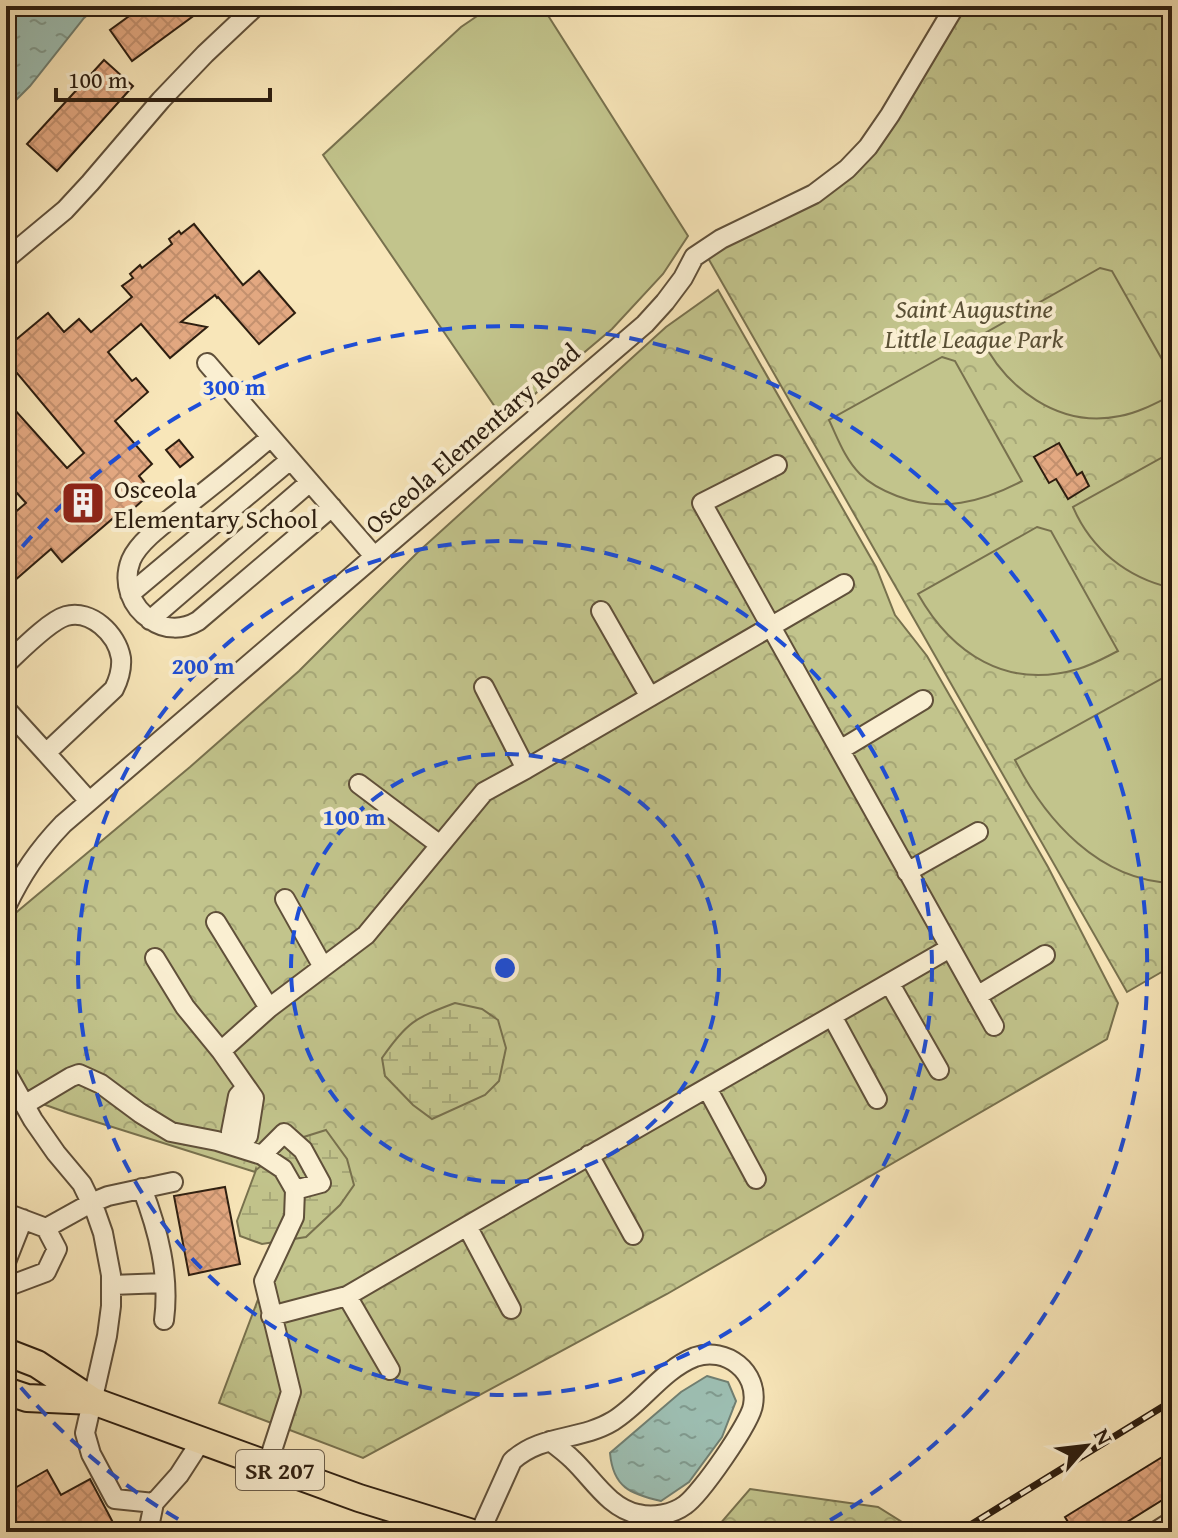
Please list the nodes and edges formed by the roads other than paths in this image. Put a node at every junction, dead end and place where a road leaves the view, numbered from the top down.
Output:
1 (256, 6) edge
2 (955, 6) edge
3 (6, 259) edge
4 (207, 363) dead end
5 (271, 437) junction
6 (290, 460) junction
7 (777, 465) dead end
8 (310, 482) junction
9 (332, 507) junction
10 (374, 556) junction
11 (844, 584) dead end
12 (130, 594) junction
13 (601, 611) dead end
14 (150, 620) junction
15 (771, 627) junction
16 (6, 664) edge
17 (484, 687) dead end
18 (650, 697) junction
19 (923, 700) dead end
20 (6, 709) edge
21 (840, 750) junction
22 (46, 753) junction
23 (526, 769) junction
24 (359, 784) dead end
25 (89, 801) junction
26 (978, 832) dead end
27 (440, 845) junction
28 (907, 872) junction
29 (285, 899) dead end
30 (6, 907) edge
31 (216, 922) dead end
32 (950, 948) junction
33 (1045, 955) dead end
34 (155, 958) dead end
35 (323, 967) junction
36 (890, 984) junction
37 (977, 996) junction
38 (269, 1008) junction
39 (832, 1016) junction
40 (994, 1026) dead end
41 (221, 1051) junction
42 (939, 1070) dead end
43 (6, 1072) edge
44 (707, 1088) junction
45 (877, 1099) dead end
46 (24, 1105) junction
47 (238, 1144) junction
48 (262, 1155) junction
49 (589, 1155) junction
50 (756, 1179) dead end
51 (173, 1182) dead end
52 (142, 1188) junction
53 (295, 1190) junction
54 (91, 1203) junction
55 (14, 1216) edge
56 (467, 1226) junction
57 (46, 1228) junction
58 (633, 1235) dead end
59 (6, 1262) edge
60 (165, 1283) junction
61 (111, 1285) junction
62 (6, 1287) edge
63 (347, 1296) junction
64 (511, 1309) dead end
65 (271, 1316) junction
66 (164, 1320) dead end
67 (6, 1352) edge
68 (390, 1370) dead end
69 (6, 1391) edge
70 (93, 1401) junction
71 (201, 1441) junction
72 (550, 1441) junction
73 (267, 1466) junction
74 (154, 1503) junction
75 (1172, 1521) edge
76 (148, 1532) edge
77 (469, 1532) edge
78 (480, 1532) edge
79 (1155, 1532) edge

1 - 3 street
2 - 10 street, Osceola Elementary Road
4 - 5 street
5 - 6 street
5 - 12 street
6 - 8 street
6 - 12 street
7 - 15 street
8 - 9 street
8 - 14 street
9 - 10 street
9 - 14 street
10 - 25 street, Osceola Elementary Road
11 - 15 street
12 - 14 street
13 - 18 street
15 - 18 street
15 - 21 street
16 - 22 street
17 - 23 street
18 - 23 street
19 - 21 street
20 - 22 street
21 - 28 street
22 - 25 street
23 - 27 street
24 - 27 street
25 - 30 street, Osceola Elementary Road
26 - 28 street
27 - 35 street
28 - 32 street
29 - 35 street
31 - 38 street
32 - 36 street
32 - 37 street
33 - 37 street
34 - 41 street
35 - 38 street
36 - 39 street
36 - 42 street
37 - 40 street
38 - 41 street
39 - 44 street
39 - 45 street
41 - 47 street
43 - 46 street
44 - 49 street
44 - 50 street
46 - 47 street
46 - 54 street
47 - 48 street
48 - 53 street
48 - 53 street
49 - 56 street
49 - 58 street
51 - 52 street
52 - 54 street
52 - 60 street
53 - 65 street
54 - 57 street
54 - 61 street
55 - 57 street
55 - 59 street
56 - 63 street
56 - 64 street
57 - 62 street
60 - 61 street
60 - 66 street
61 - 70 street
63 - 65 street
63 - 68 street
65 - 73 street
67 - 70 highway, SR 207
69 - 70 highway, SR 207
70 - 71 highway, SR 207
70 - 74 street
71 - 73 highway, SR 207
71 - 74 street
72 - 72 street
72 - 78 street
73 - 77 highway, SR 207
74 - 76 street
75 - 79 street

